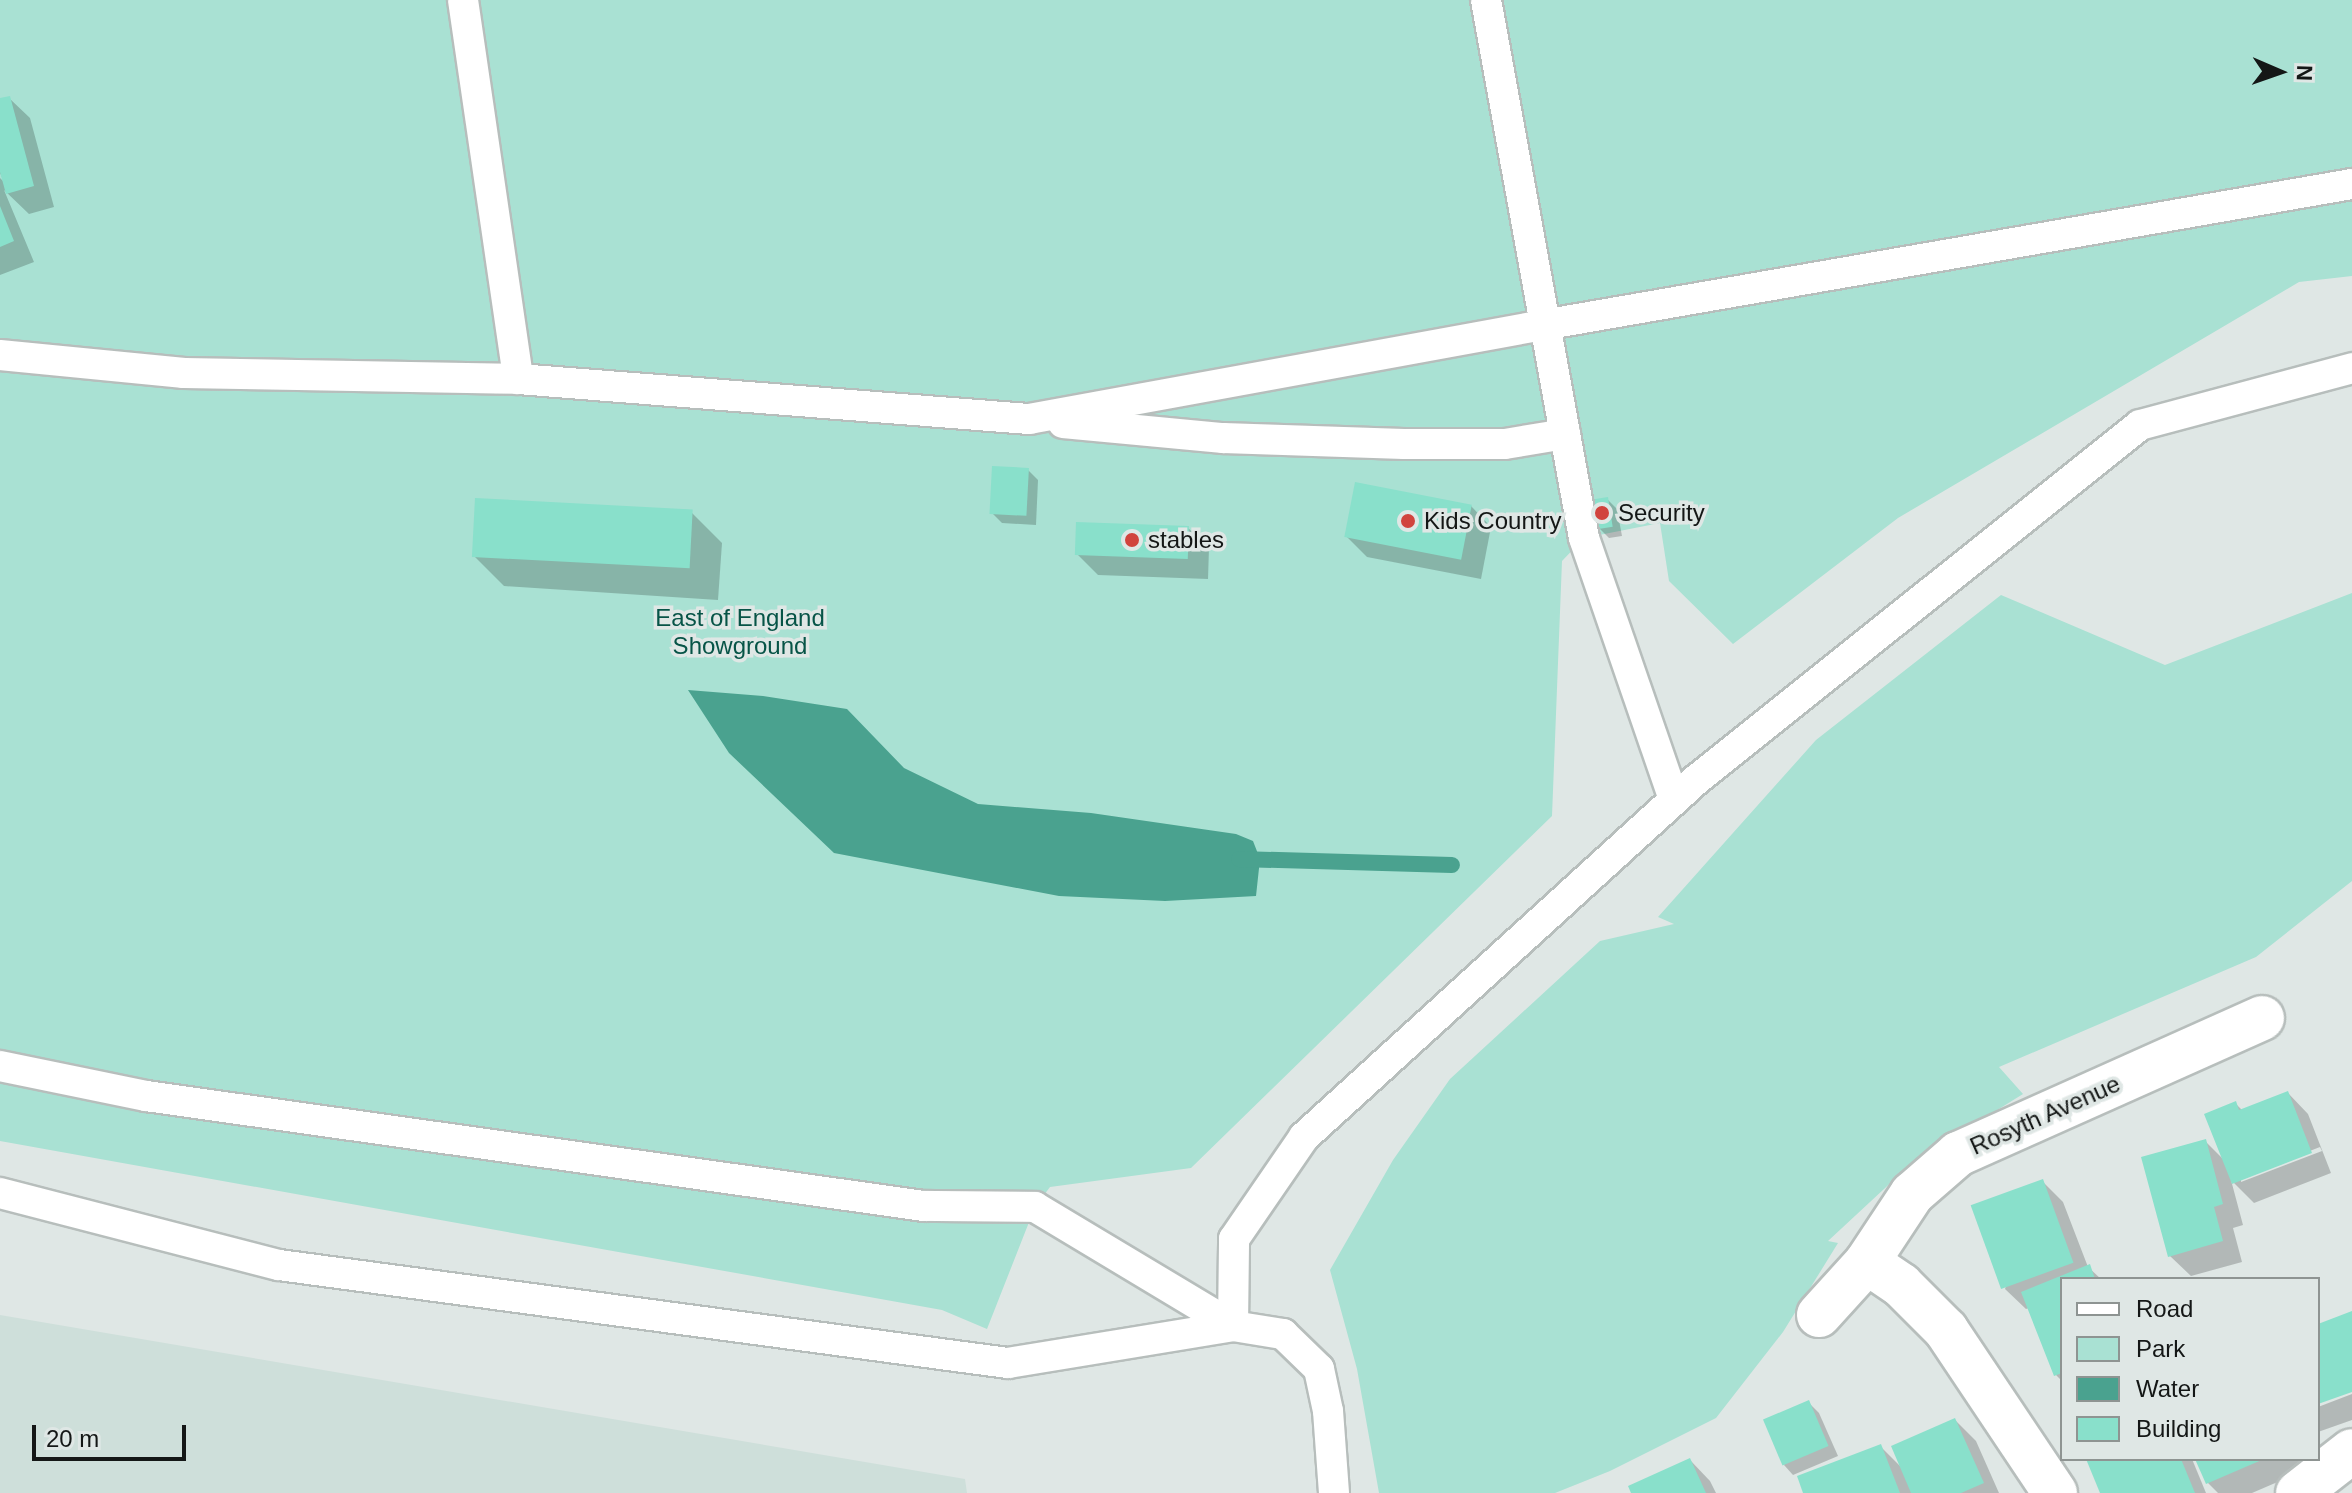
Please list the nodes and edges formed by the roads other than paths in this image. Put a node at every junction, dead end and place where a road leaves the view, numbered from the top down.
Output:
1 (463, 0) edge
2 (1486, 0) edge
3 (2352, 184) edge
4 (1543, 325) junction
5 (0, 355) edge
6 (2352, 368) edge
7 (518, 379) junction
8 (1029, 419) junction
9 (1565, 434) junction
10 (1674, 799) junction
11 (2262, 1018) dead end
12 (0, 1066) edge
13 (0, 1193) edge
14 (1867, 1262) junction
15 (1819, 1315) dead end
16 (1233, 1326) junction
17 (2352, 1451) edge
18 (1334, 1493) edge
19 (2055, 1493) edge
20 (2298, 1493) edge

1 - 7 lane
2 - 4 lane
3 - 4 lane
4 - 8 lane
4 - 9 lane
5 - 7 lane
6 - 10 lane
7 - 8 lane
8 - 9 lane
9 - 10 lane
10 - 16 lane
11 - 14 street, Rosyth Avenue
12 - 16 lane
13 - 16 lane
14 - 15 street, Rosyth Avenue
14 - 19 street
16 - 18 lane
17 - 20 street

